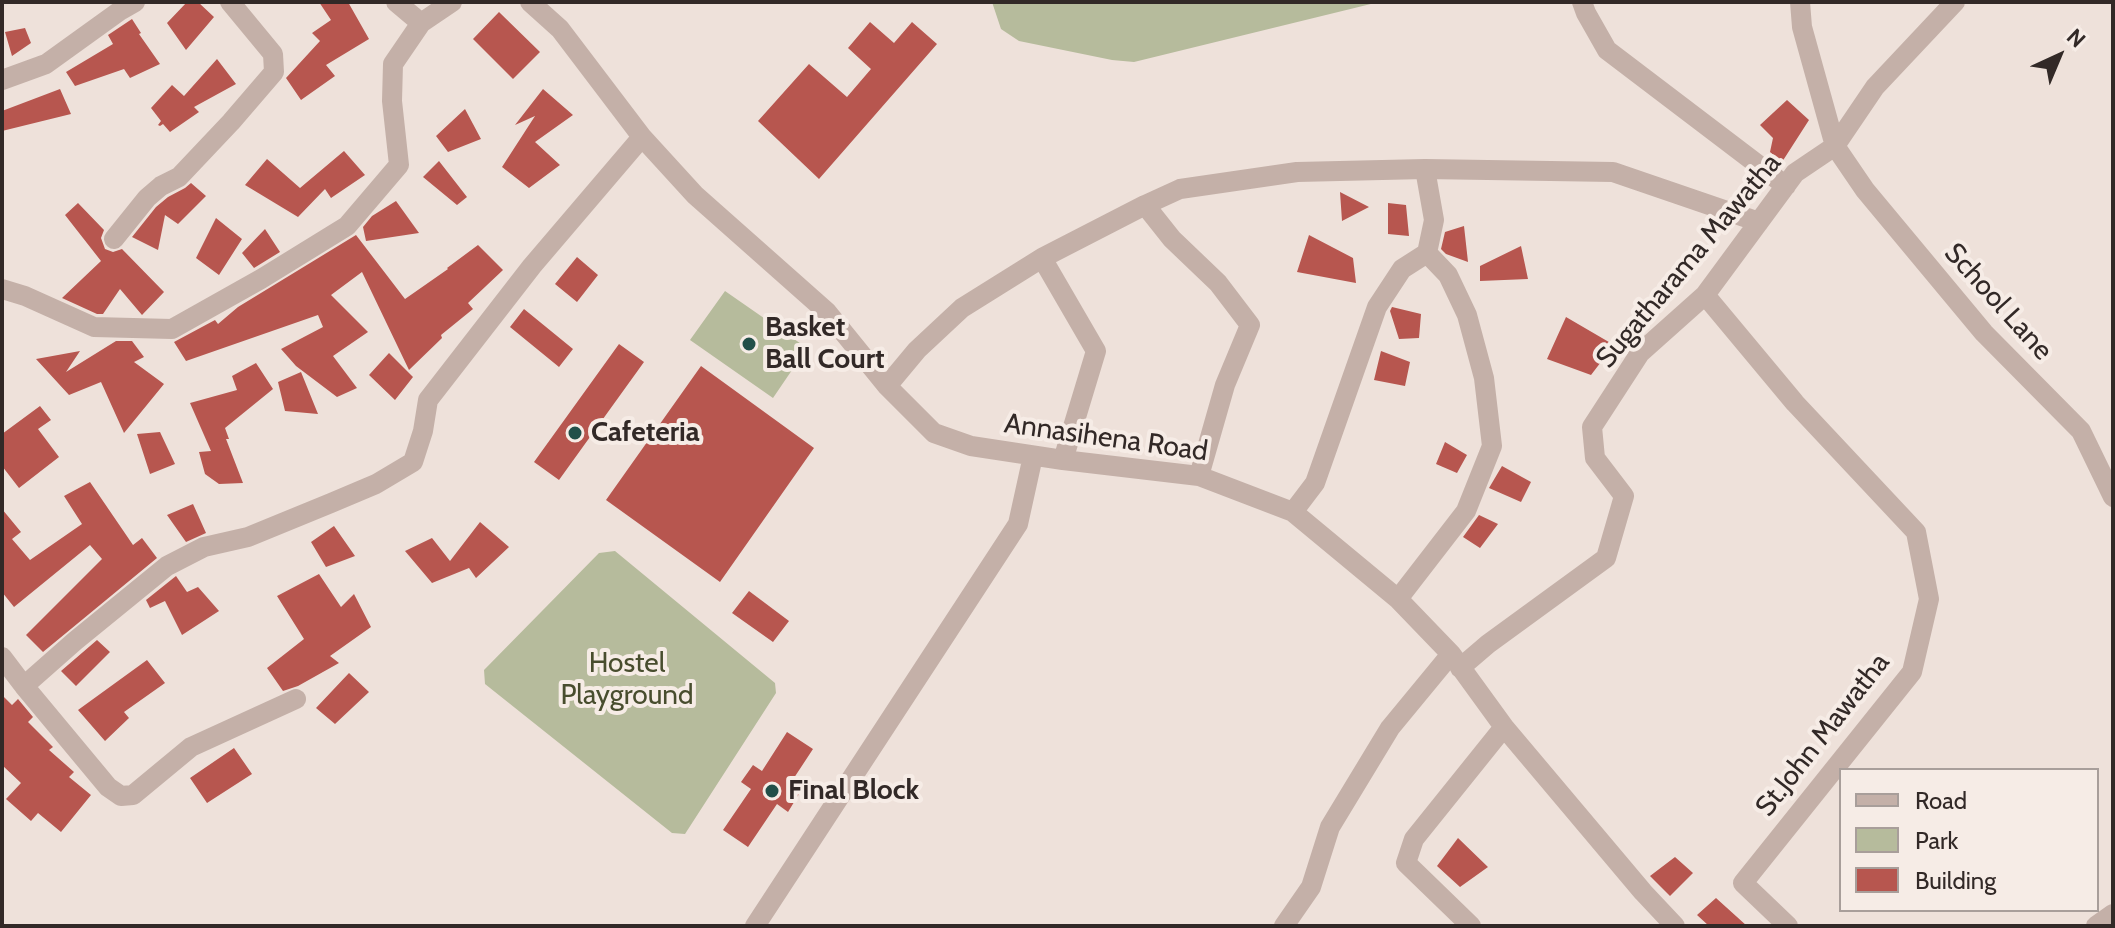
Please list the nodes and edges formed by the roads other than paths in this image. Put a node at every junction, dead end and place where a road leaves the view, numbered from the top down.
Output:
1 (135, 2) edge
2 (230, 2) edge
3 (396, 2) edge
4 (452, 2) edge
5 (530, 2) edge
6 (1582, 2) edge
7 (1800, 2) edge
8 (1955, 2) edge
9 (421, 23) junction
10 (2, 80) edge
11 (642, 137) junction
12 (1835, 146) junction
13 (1425, 169) junction
14 (1786, 186) junction
15 (1145, 205) junction
16 (1759, 222) junction
17 (114, 239) dead end
18 (1427, 253) junction
19 (1042, 258) junction
20 (2, 289) edge
21 (1705, 295) junction
22 (887, 386) junction
23 (1033, 456) junction
24 (1063, 460) junction
25 (1199, 476) junction
26 (2113, 497) edge
27 (1293, 512) junction
28 (1398, 599) junction
29 (2, 657) edge
30 (1456, 661) junction
31 (24, 686) junction
32 (296, 699) dead end
33 (1504, 727) junction
34 (2113, 914) edge
35 (755, 926) edge
36 (1284, 926) edge
37 (1471, 926) edge
38 (1675, 926) edge
39 (1788, 926) edge
40 (2096, 926) edge

1 - 10 street
2 - 17 street
3 - 9 street
4 - 9 street
5 - 11 street, Annasihena Road
6 - 14 street
7 - 12 street, School Lane
8 - 12 street, Sugatharama Mawatha
9 - 20 street
11 - 22 street, Annasihena Road
11 - 31 street
12 - 14 street, Sugatharama Mawatha
12 - 26 street, School Lane
13 - 15 street
13 - 16 street
13 - 18 street
14 - 16 street, Sugatharama Mawatha
15 - 19 street
15 - 25 street
16 - 21 street, Sugatharama Mawatha
18 - 27 street
18 - 28 street
19 - 22 street
19 - 24 street
21 - 30 street, Sugatharama Mawatha
21 - 39 street, St.John Mawatha
22 - 23 street, Annasihena Road
23 - 24 street, Annasihena Road
23 - 35 street
24 - 25 street, Annasihena Road
25 - 27 street, Annasihena Road
27 - 28 street, Annasihena Road
28 - 30 street, Annasihena Road
29 - 31 street
30 - 33 street, Annasihena Road
30 - 36 street
31 - 32 street
33 - 37 street
33 - 38 street, Annasihena Road
34 - 40 street

